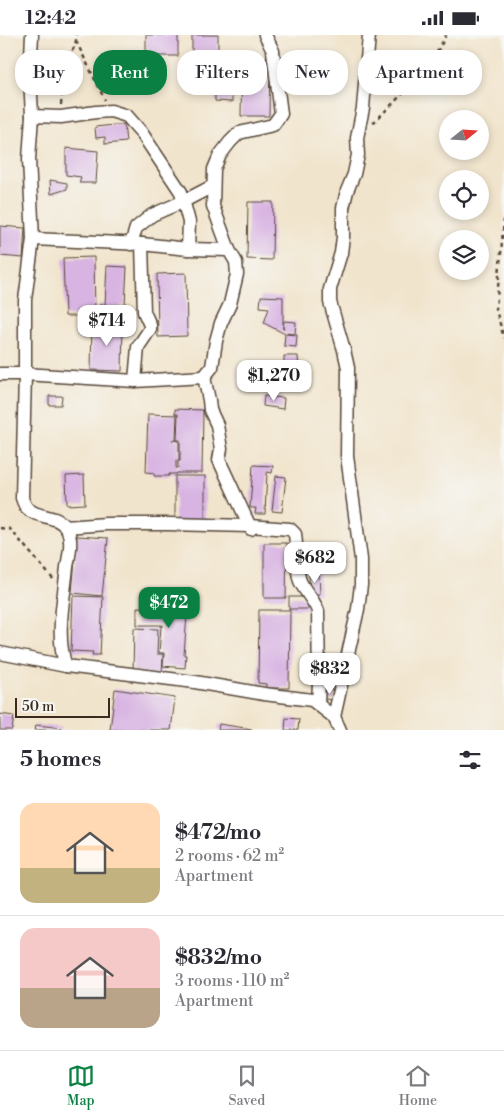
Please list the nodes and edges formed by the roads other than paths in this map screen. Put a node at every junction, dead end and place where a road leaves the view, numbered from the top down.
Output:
1 (32, 35) edge
2 (265, 35) edge
3 (369, 35) edge
4 (32, 116) junction
5 (213, 186) junction
6 (184, 201) junction
7 (33, 239) junction
8 (136, 244) junction
9 (188, 249) junction
10 (229, 250) junction
11 (0, 374) edge
12 (25, 374) junction
13 (204, 377) junction
14 (135, 381) junction
15 (65, 527) junction
16 (250, 528) junction
17 (0, 653) edge
18 (66, 666) junction
19 (318, 704) junction
20 (334, 717) junction
21 (340, 730) edge

1 - 4 street
2 - 5 street
3 - 20 street
4 - 6 street
4 - 7 street
5 - 6 street
5 - 10 street
6 - 8 street
6 - 9 street
7 - 8 street
7 - 12 street
8 - 9 street
8 - 14 street
9 - 10 street
10 - 13 street
11 - 12 street
12 - 14 street
12 - 15 street
13 - 14 street
13 - 16 street
15 - 16 street
15 - 18 street
16 - 19 street
17 - 18 street
18 - 19 street
19 - 20 street
20 - 21 street

